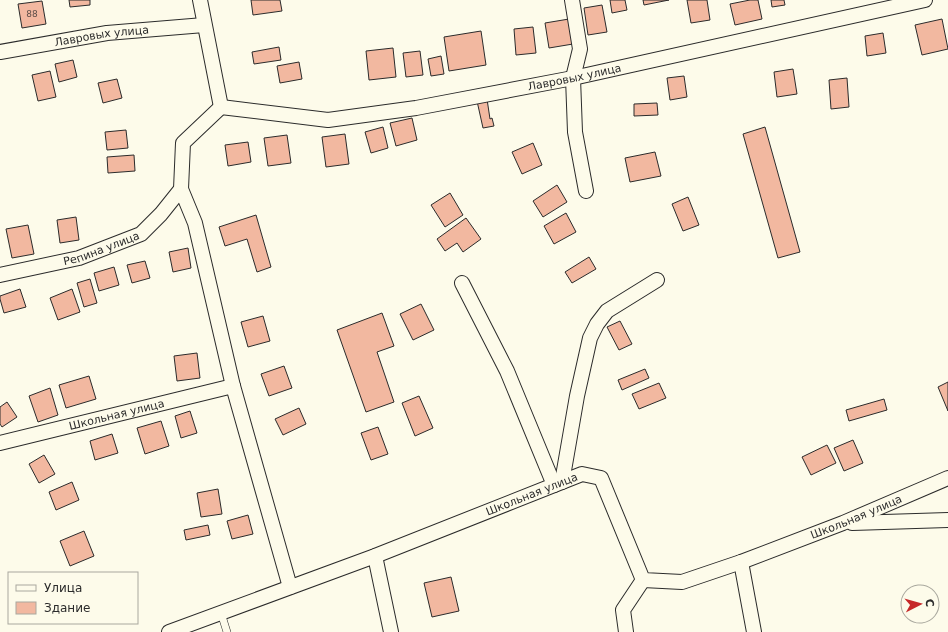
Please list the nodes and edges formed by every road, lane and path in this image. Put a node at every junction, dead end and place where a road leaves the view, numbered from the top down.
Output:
1 (200, 0) edge
2 (572, 0) edge
3 (925, 0) edge
4 (204, 25) junction
5 (0, 52) edge
6 (573, 78) junction
7 (221, 107) junction
8 (181, 189) junction
9 (586, 192) dead end
10 (0, 275) edge
11 (657, 280) dead end
12 (462, 283) dead end
13 (233, 386) junction
14 (0, 443) edge
15 (948, 478) edge
16 (558, 483) junction
17 (948, 520) edge
18 (843, 523) junction
19 (375, 556) junction
20 (741, 562) junction
21 (643, 580) junction
22 (290, 587) junction
23 (222, 613) junction
24 (169, 632) edge
25 (227, 632) edge
26 (391, 632) edge
27 (626, 632) edge
28 (754, 632) edge

1 - 4 street
2 - 6 street
3 - 6 street, Лавровых улица
4 - 5 street, Лавровых улица
4 - 7 street
6 - 7 street, Лавровых улица
6 - 9 street
7 - 8 street
8 - 10 street, Репина улица
8 - 13 street
11 - 16 street
12 - 16 street
13 - 14 street, Школьная улица
13 - 22 street
15 - 18 street, Школьная улица
16 - 19 street, Школьная улица
16 - 21 street, Школьная улица
17 - 18 street
18 - 20 street, Школьная улица
19 - 22 street, Школьная улица
19 - 26 street
20 - 21 street, Школьная улица
20 - 28 street
21 - 27 street
22 - 23 street, Школьная улица
23 - 24 street, Школьная улица
23 - 25 lane

